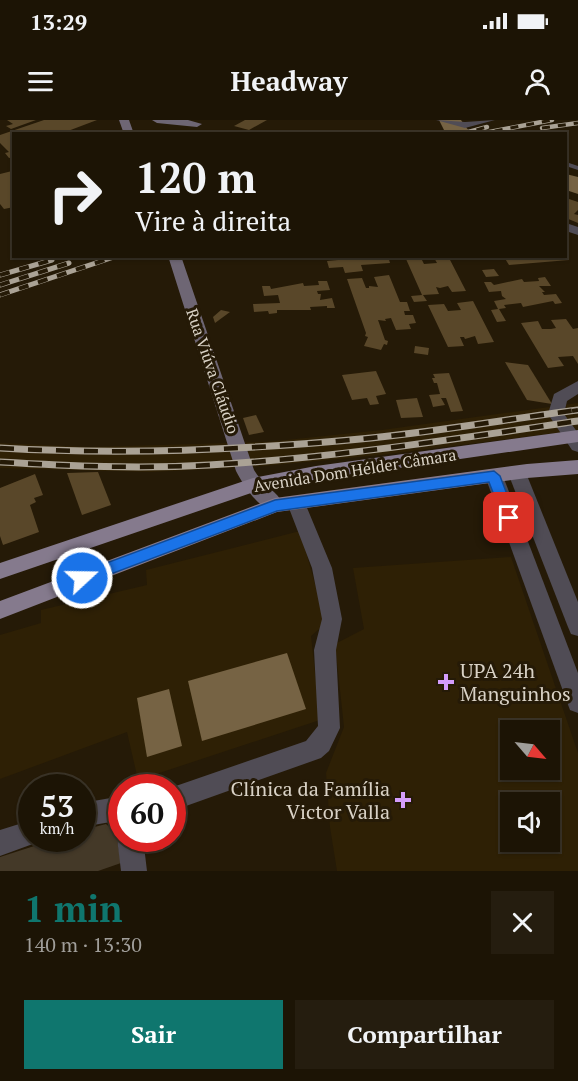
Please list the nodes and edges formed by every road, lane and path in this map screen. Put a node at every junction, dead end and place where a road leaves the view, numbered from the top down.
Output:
1 (157, 120) edge
2 (210, 120) edge
3 (441, 120) edge
4 (490, 120) edge
5 (471, 123) edge
6 (197, 124) junction
7 (183, 132) edge
8 (175, 258) edge
9 (578, 386) edge
10 (575, 440) edge
11 (578, 467) edge
12 (517, 473) junction
13 (494, 476) junction
14 (253, 484) junction
15 (296, 503) junction
16 (275, 506) junction
17 (0, 571) edge
18 (0, 610) edge
19 (578, 627) edge
20 (578, 702) edge
21 (186, 795) edge
22 (18, 837) edge
23 (0, 843) edge
24 (129, 852) edge
25 (128, 869) edge

1 - 6 street
2 - 6 street
3 - 5 street
4 - 5 street
6 - 7 street
8 - 14 street, Rua Viúva Cláudio
9 - 10 street
10 - 14 main road, Avenida Dom Hélder Câmara
11 - 12 main road, Avenida Dom Hélder Câmara
12 - 13 main road, Avenida Dom Hélder Câmara
12 - 19 street
13 - 15 main road, Avenida Dom Hélder Câmara
13 - 20 street
14 - 16 street, Rua Viúva Cláudio
14 - 17 main road, Avenida Dom Hélder Câmara
15 - 16 main road, Avenida Dom Hélder Câmara
15 - 21 street
16 - 18 main road, Avenida Dom Hélder Câmara
22 - 23 street
24 - 25 street

